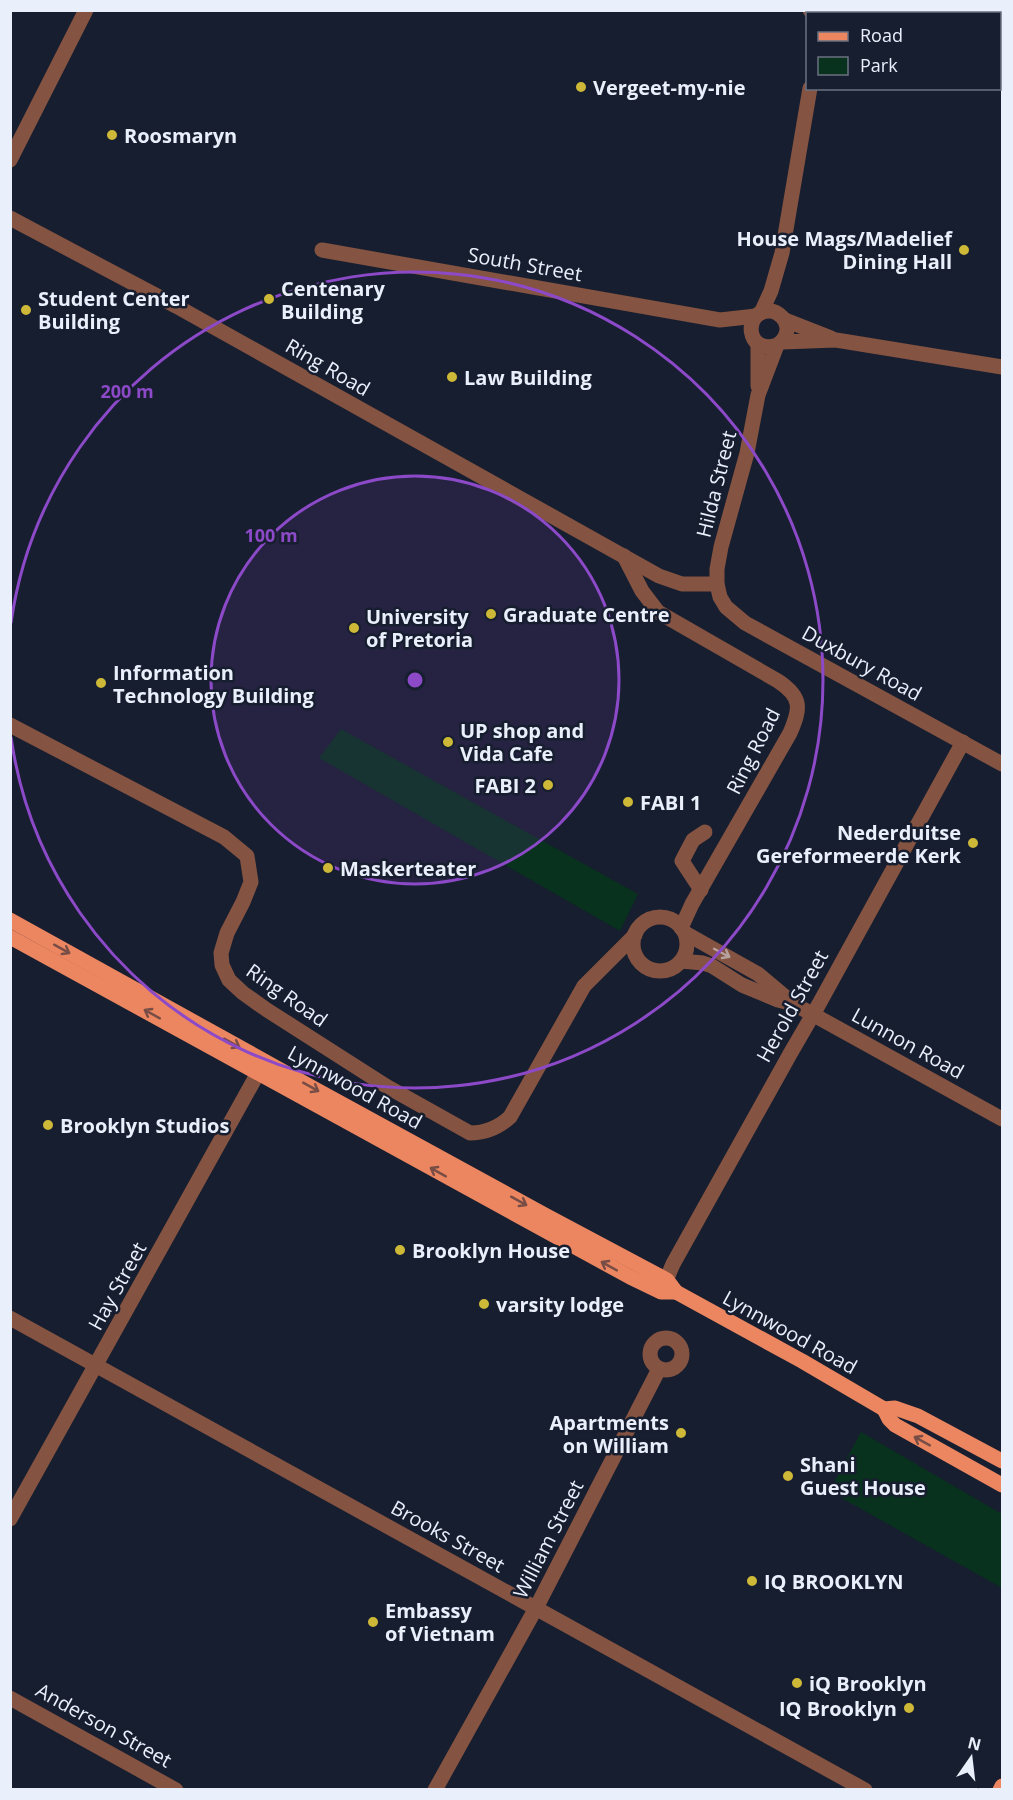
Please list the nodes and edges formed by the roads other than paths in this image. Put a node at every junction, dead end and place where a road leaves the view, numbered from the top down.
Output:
1 (86, 10) edge
2 (884, 11) edge
3 (839, 12) edge
4 (810, 90) edge
5 (10, 160) edge
6 (10, 218) edge
7 (322, 250) dead end
8 (782, 253) junction
9 (759, 315) junction
10 (783, 318) junction
11 (720, 320) junction
12 (836, 340) junction
13 (755, 341) junction
14 (779, 344) junction
15 (1002, 367) edge
16 (758, 395) junction
17 (624, 556) junction
18 (717, 584) junction
19 (10, 725) edge
20 (963, 742) junction
21 (1002, 764) edge
22 (705, 832) dead end
23 (701, 890) junction
24 (10, 920) edge
25 (683, 931) junction
26 (635, 935) junction
27 (10, 937) edge
28 (681, 961) junction
29 (608, 963) junction
30 (643, 965) junction
31 (794, 1004) junction
32 (813, 1015) junction
33 (258, 1073) junction
34 (1002, 1119) edge
35 (668, 1288) junction
36 (10, 1318) edge
37 (97, 1366) junction
38 (659, 1369) dead end
39 (884, 1409) junction
40 (1002, 1461) edge
41 (1002, 1485) edge
42 (10, 1519) edge
43 (536, 1608) junction
44 (10, 1698) edge
45 (1002, 1785) edge
46 (176, 1790) edge
47 (435, 1790) edge
48 (865, 1790) edge
49 (1000, 1790) edge

1 - 5 street
2 - 3 street
4 - 8 street
6 - 17 street, Ring Road
7 - 11 street, South Street
8 - 9 street
8 - 10 street
9 - 10 street
9 - 11 street, South Street
9 - 13 street
10 - 12 street
10 - 14 street
11 - 13 street, South Street
12 - 14 street
12 - 15 street
13 - 14 street
13 - 16 street, Hilda Street
14 - 16 street, Hilda Street
16 - 18 street, Hilda Street
17 - 18 street, Ring Road
17 - 23 street, Ring Road
18 - 20 street, Duxbury Road
19 - 29 street, Ring Road
20 - 21 street, Duxbury Road
20 - 32 street, Herold Street
22 - 23 street
23 - 25 street, Ring Road
24 -> 35 main road, Lynnwood Road
25 - 26 street
25 - 28 street
25 -> 31 street, Lunnon Road
26 - 29 street, Ring Road
26 - 30 street
33 -> 27 main road, Lynnwood Road
28 - 30 street
28 - 31 street, Lunnon Road
29 - 30 street
31 - 32 street, Lunnon Road
32 - 34 street, Lunnon Road
32 - 35 street, Herold Street
35 -> 33 main road, Lynnwood Road
33 - 37 street, Hay Street
35 - 39 main road, Lynnwood Road
36 - 37 street, Brooks Street
37 - 42 street, Hay Street
37 - 43 street, Brooks Street
38 - 43 street, William Street
39 - 40 main road, Lynnwood Road
41 -> 39 main road, Lynnwood Road
43 - 47 street, William Street
43 - 48 street, Brooks Street
44 - 46 street, Anderson Street
45 - 49 main road

